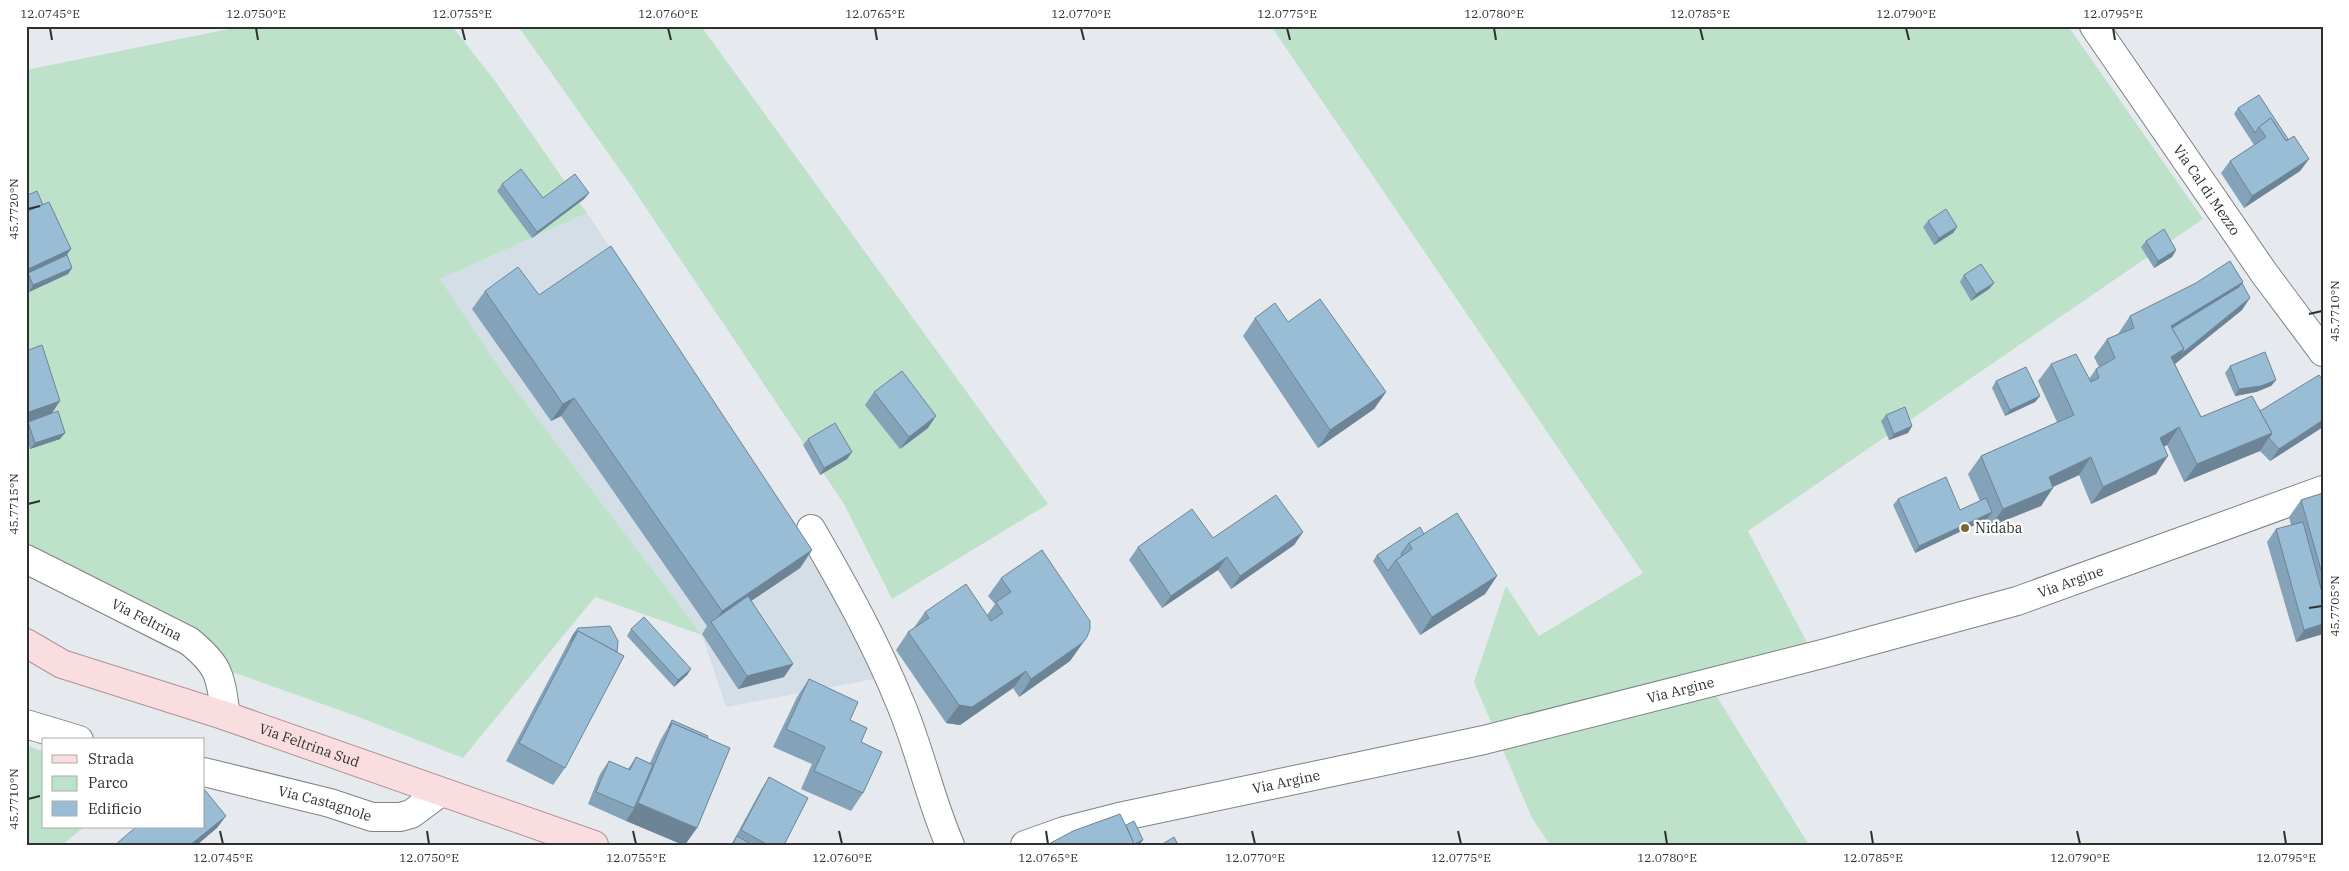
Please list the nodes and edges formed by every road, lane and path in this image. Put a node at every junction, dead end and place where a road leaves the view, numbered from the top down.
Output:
1 (2094, 26) edge
2 (2323, 352) edge
3 (2323, 490) edge
4 (810, 529) dead end
5 (26, 559) edge
6 (26, 643) edge
7 (226, 716) junction
8 (26, 724) edge
9 (72, 738) edge
10 (205, 772) edge
11 (441, 792) junction
12 (594, 845) edge
13 (950, 845) edge
14 (1025, 845) edge

1 - 2 street, Via Cal di Mezzo
3 - 14 street, Via Argine
4 - 13 street
5 - 7 street, Via Feltrina
6 - 7 main road, Via Feltrina Sud
7 - 11 main road, Via Feltrina Sud
8 - 9 street
10 - 11 street, Via Castagnole
11 - 12 main road, Via Feltrina Sud

